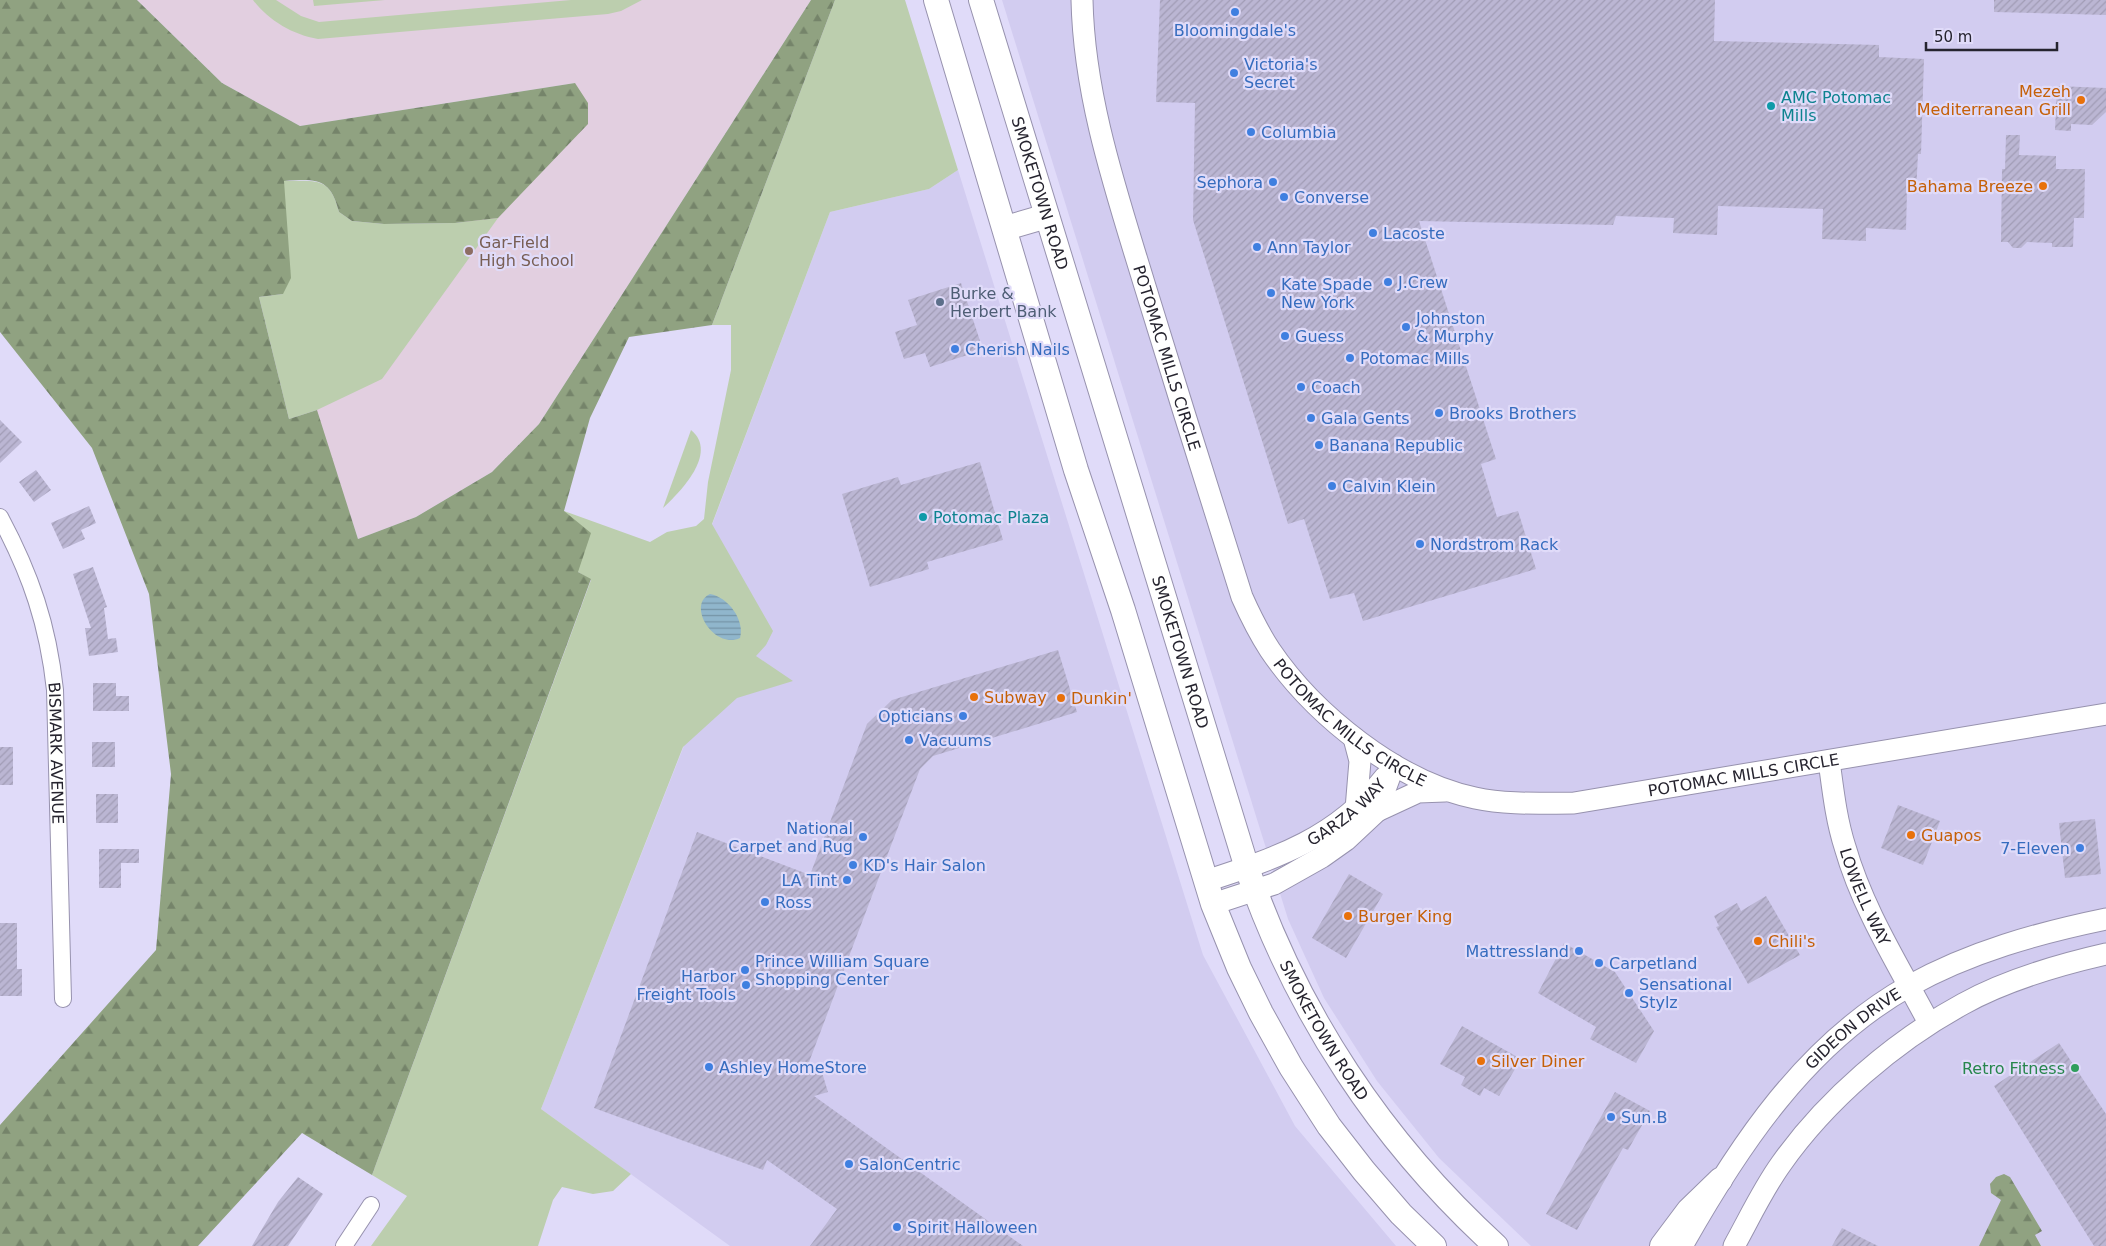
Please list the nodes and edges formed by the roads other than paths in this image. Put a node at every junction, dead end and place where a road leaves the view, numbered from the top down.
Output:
1 (936, 0) edge
2 (981, 0) edge
3 (1082, 0) edge
4 (1048, 216) junction
5 (1006, 228) junction
6 (0, 517) edge
7 (2106, 714) edge
8 (1354, 738) junction
9 (1829, 761) junction
10 (1394, 765) junction
11 (1455, 792) junction
12 (1356, 809) junction
13 (1377, 811) junction
14 (1247, 868) junction
15 (1206, 881) junction
16 (1255, 890) junction
17 (1213, 904) junction
18 (2106, 919) edge
19 (2106, 954) edge
20 (1910, 986) junction
21 (63, 999) dead end
22 (1929, 1023) junction
23 (1720, 1180) junction
24 (371, 1205) dead end
25 (344, 1246) edge
26 (1434, 1246) edge
27 (1496, 1246) edge
28 (1662, 1246) edge
29 (1682, 1246) edge
30 (1734, 1246) edge

1 - 5 main road
2 - 4 main road, SMOKETOWN ROAD
3 - 8 street, POTOMAC MILLS CIRCLE
4 - 5 main road
4 - 14 main road, SMOKETOWN ROAD
5 - 15 main road
6 - 21 street, BISMARK AVENUE
7 - 9 street, POTOMAC MILLS CIRCLE
8 - 10 street, POTOMAC MILLS CIRCLE
8 - 12 street
9 - 11 street, POTOMAC MILLS CIRCLE
9 - 20 street, LOWELL WAY
10 - 11 street, POTOMAC MILLS CIRCLE
10 - 12 street, GARZA WAY
10 - 13 street, GARZA WAY
11 - 13 street
12 - 14 street, GARZA WAY
13 - 16 street, GARZA WAY
14 - 15 street, GARZA WAY
14 - 16 main road, SMOKETOWN ROAD
15 - 17 main road
16 - 17 street, GARZA WAY
16 - 27 main road, SMOKETOWN ROAD
17 - 26 main road
18 - 20 street, GIDEON DRIVE
19 - 22 street
20 - 22 street, LOWELL WAY
20 - 23 street, GIDEON DRIVE
22 - 30 street
23 - 28 main road
23 - 29 street, GIDEON DRIVE
24 - 25 street

